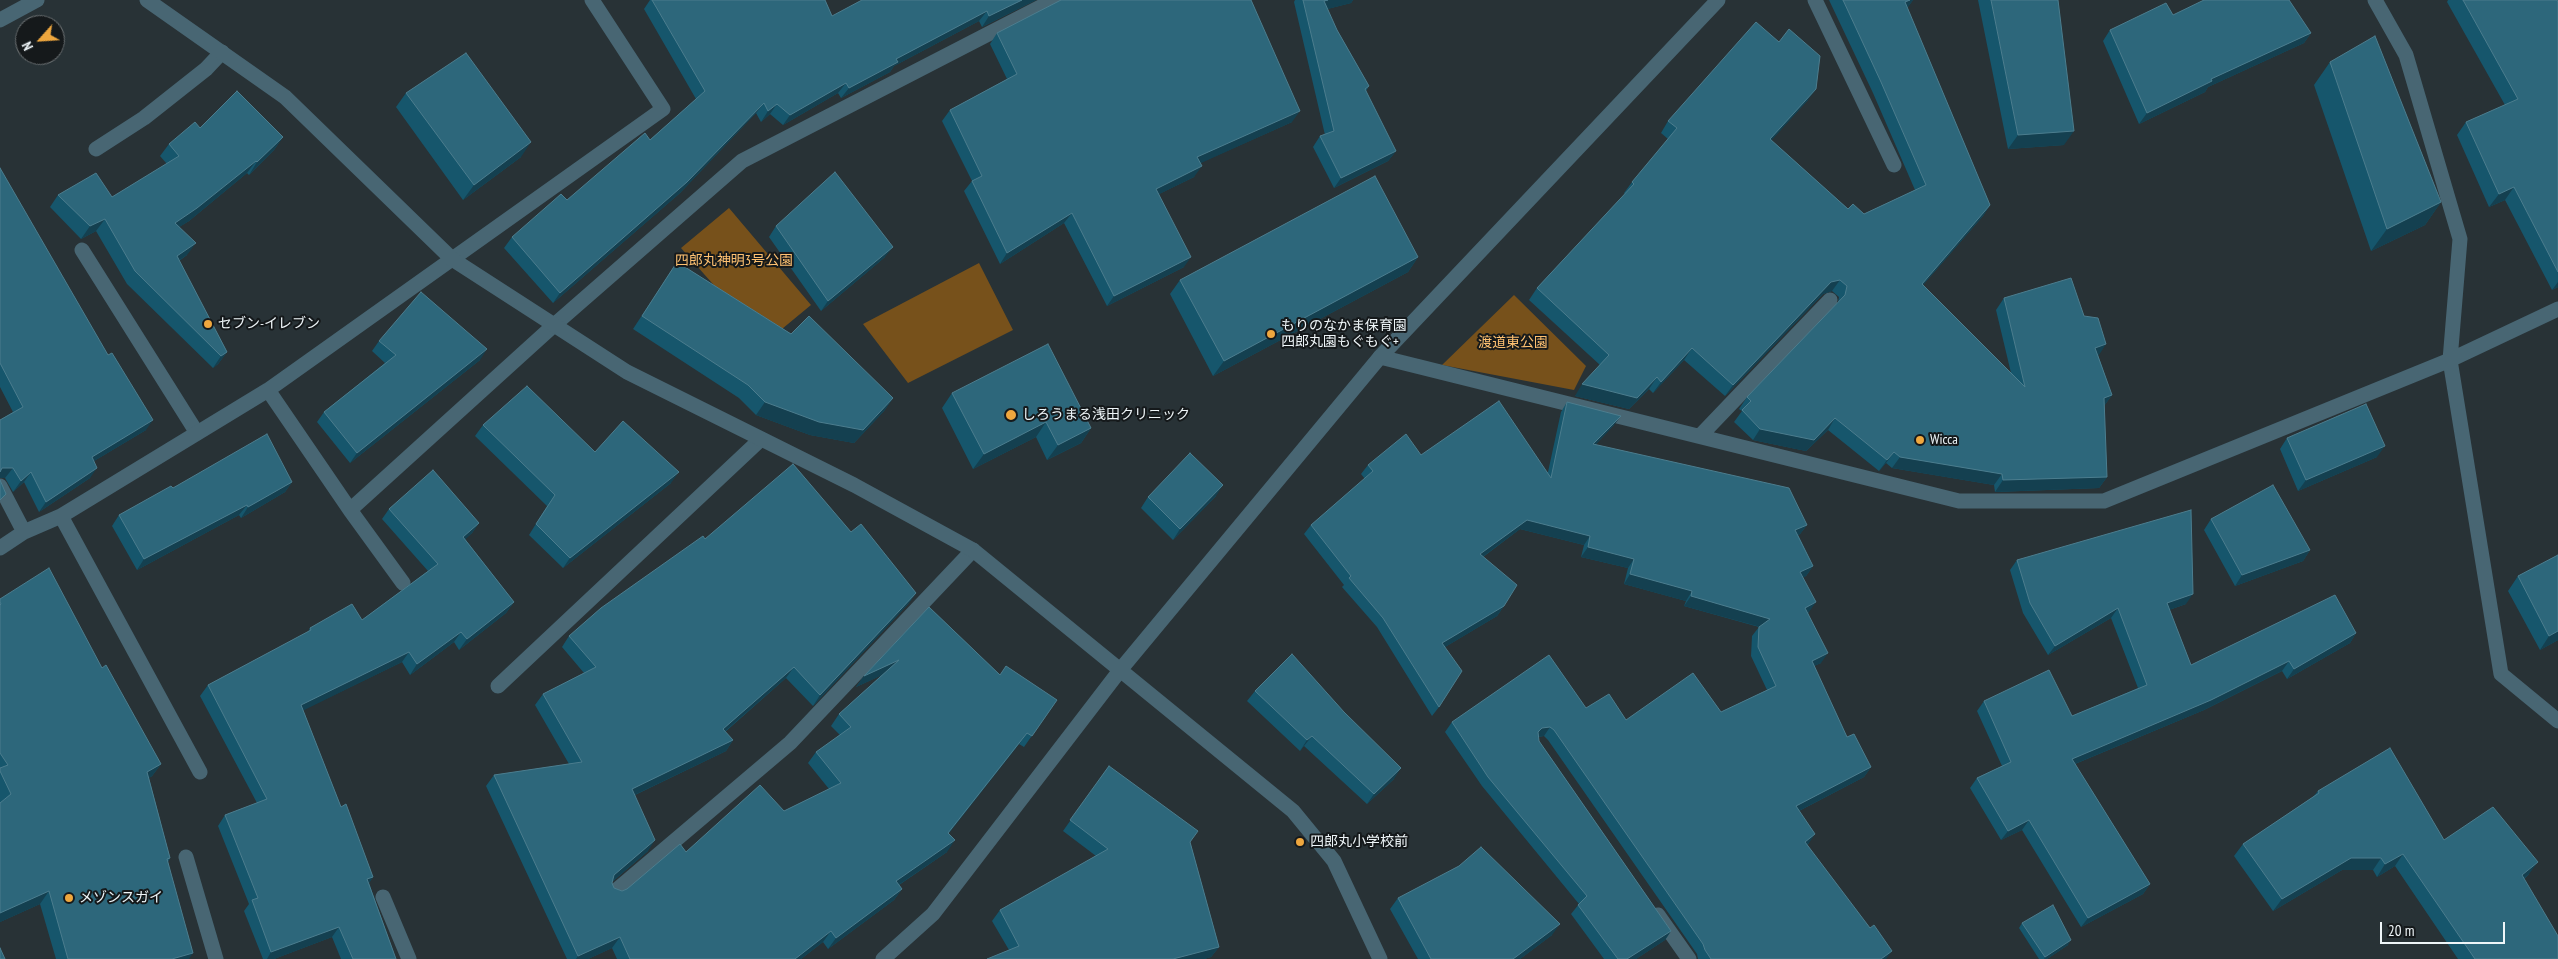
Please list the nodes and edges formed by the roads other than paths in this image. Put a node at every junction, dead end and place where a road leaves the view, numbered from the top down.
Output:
1 (37, 0) edge
2 (147, 0) edge
3 (592, 0) edge
4 (1054, 0) edge
5 (1718, 0) edge
6 (1815, 0) edge
7 (2377, 0) edge
8 (0, 20) edge
9 (222, 52) junction
10 (96, 149) dead end
11 (1894, 165) dead end
12 (82, 250) dead end
13 (452, 259) junction
14 (1830, 300) edge
15 (2558, 309) edge
16 (553, 326) junction
17 (1380, 357) junction
18 (2450, 360) junction
19 (268, 390) junction
20 (197, 433) junction
21 (1700, 436) junction
22 (761, 439) junction
23 (0, 486) edge
24 (350, 510) junction
25 (61, 516) junction
26 (24, 532) junction
27 (0, 548) edge
28 (972, 550) junction
29 (403, 583) dead end
30 (1121, 669) junction
31 (498, 686) dead end
32 (2558, 721) edge
33 (200, 772) dead end
34 (186, 857) dead end
35 (613, 893) edge
36 (383, 897) dead end
37 (1648, 900) edge
38 (1687, 958) edge
39 (216, 959) edge
40 (409, 959) edge
41 (882, 959) edge
42 (1380, 959) edge

1 - 8 street
2 - 9 street
3 - 13 street
4 - 16 street
5 - 17 street
6 - 11 street
7 - 18 street
9 - 10 street
9 - 13 street
12 - 20 street
13 - 16 street
13 - 19 street
14 - 21 street
15 - 18 street
16 - 22 street
16 - 24 street
17 - 21 street
17 - 30 street
18 - 21 street
18 - 32 street
19 - 20 street
19 - 24 street
20 - 25 street
22 - 28 street
22 - 31 street
23 - 26 street
24 - 29 street
25 - 26 street
25 - 33 street
26 - 27 street
28 - 30 street
28 - 35 street
30 - 41 street
30 - 42 street
34 - 39 street
36 - 40 street
37 - 38 street

